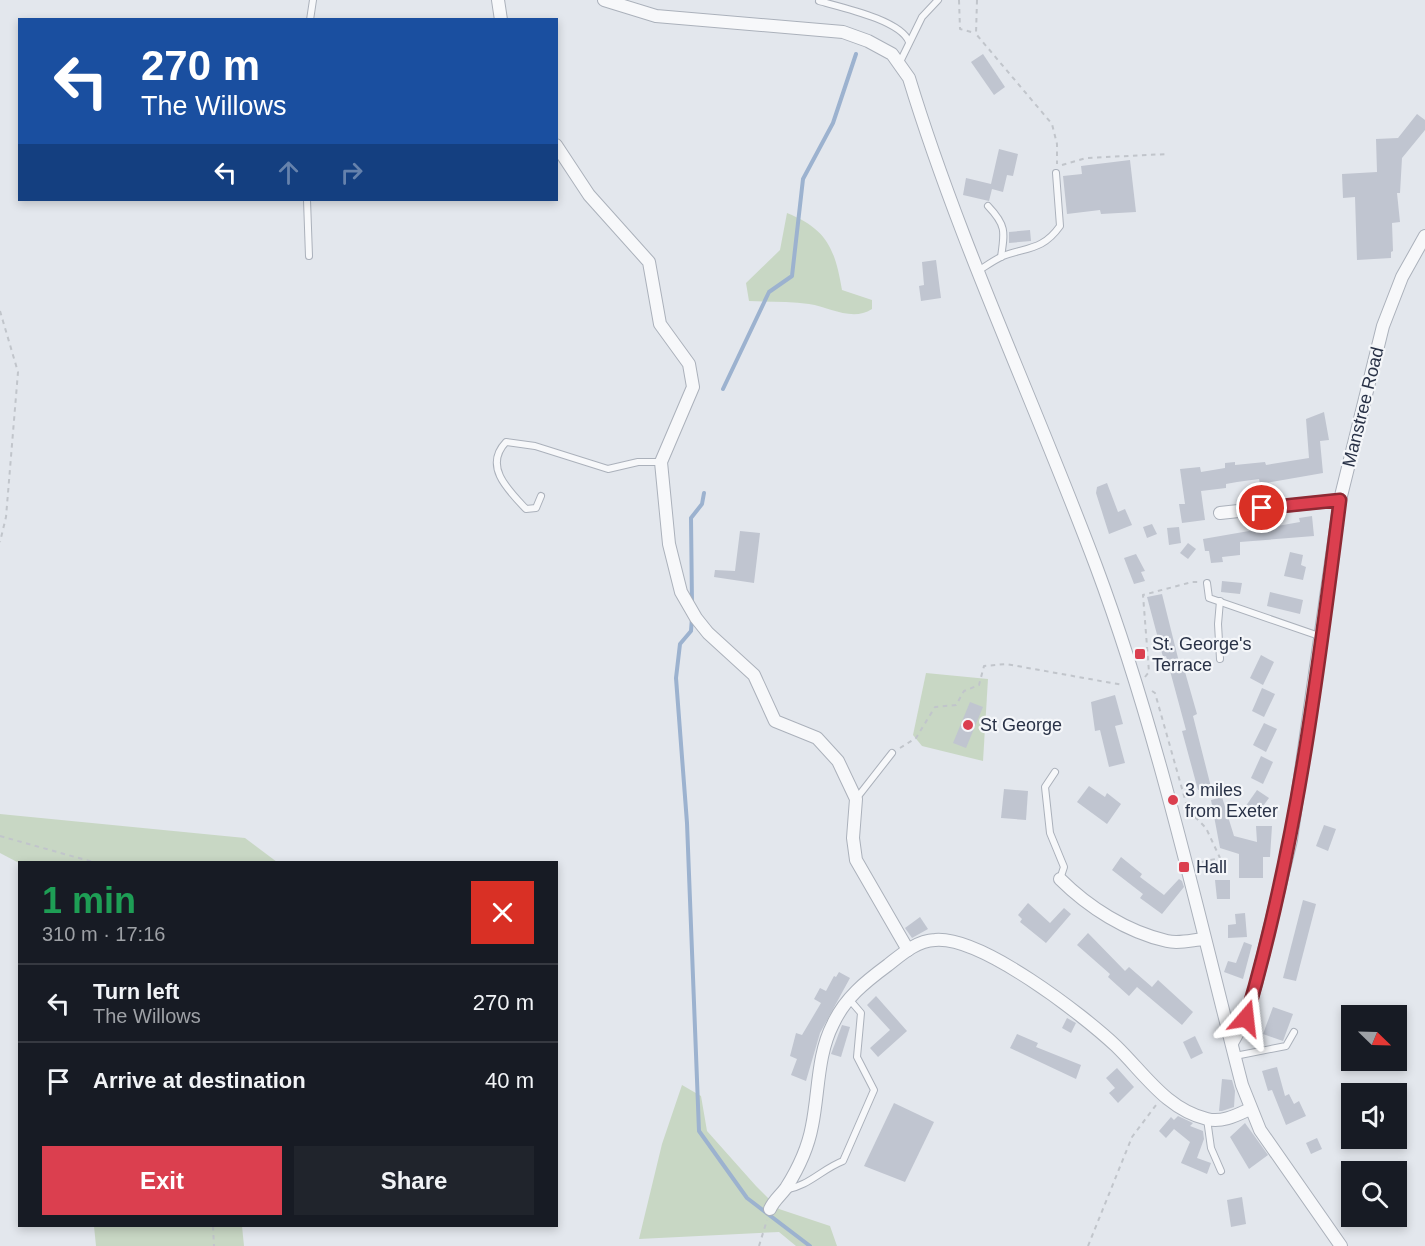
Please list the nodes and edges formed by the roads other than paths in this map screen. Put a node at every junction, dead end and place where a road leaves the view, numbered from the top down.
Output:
1 (313, 0) edge
2 (498, 0) edge
3 (604, 0) edge
4 (938, 0) edge
5 (819, 1) edge
6 (310, 18) edge
7 (501, 18) edge
8 (909, 42) junction
9 (900, 62) junction
10 (558, 148) edge
11 (1056, 173) dead end
12 (307, 201) edge
13 (988, 206) dead end
14 (1425, 236) edge
15 (309, 256) dead end
16 (1001, 257) junction
17 (978, 271) junction
18 (661, 462) junction
19 (541, 496) dead end
20 (1340, 500) junction
21 (1220, 513) dead end
22 (1207, 583) road end
23 (1220, 601) junction
24 (1322, 638) junction
25 (1220, 659) dead end
26 (892, 753) road end
27 (1054, 772) dead end
28 (856, 799) junction
29 (1060, 879) joint
30 (1204, 939) junction
31 (908, 950) junction
32 (848, 999) junction
33 (1294, 1032) dead end
34 (1232, 1043) junction
35 (1234, 1056) junction
36 (1250, 1109) junction
37 (1208, 1119) junction
38 (1221, 1171) dead end
39 (785, 1190) junction
40 (768, 1214) road end
41 (1341, 1246) edge

1 - 6 lane
2 - 7 street
3 - 9 street
4 - 8 lane
5 - 8 lane
8 - 9 lane
9 - 17 street
10 - 18 street
11 - 16 lane
12 - 15 lane
13 - 16 lane
14 - 20 street, Manstree Road
16 - 17 lane
17 - 30 street
18 - 19 lane
18 - 28 street
20 - 21 street
20 - 24 street, Manstree Road
22 - 23 lane
23 - 24 lane
23 - 25 lane
24 - 34 street, Manstree Road
26 - 28 lane
27 - 29 lane
28 - 31 street
29 - 30 street
30 - 34 street
31 - 32 street
31 - 37 street
32 - 39 street
32 - 39 lane
33 - 35 lane
34 - 35 street
35 - 36 street
36 - 37 street
36 - 41 street
37 - 38 lane
39 - 40 street

